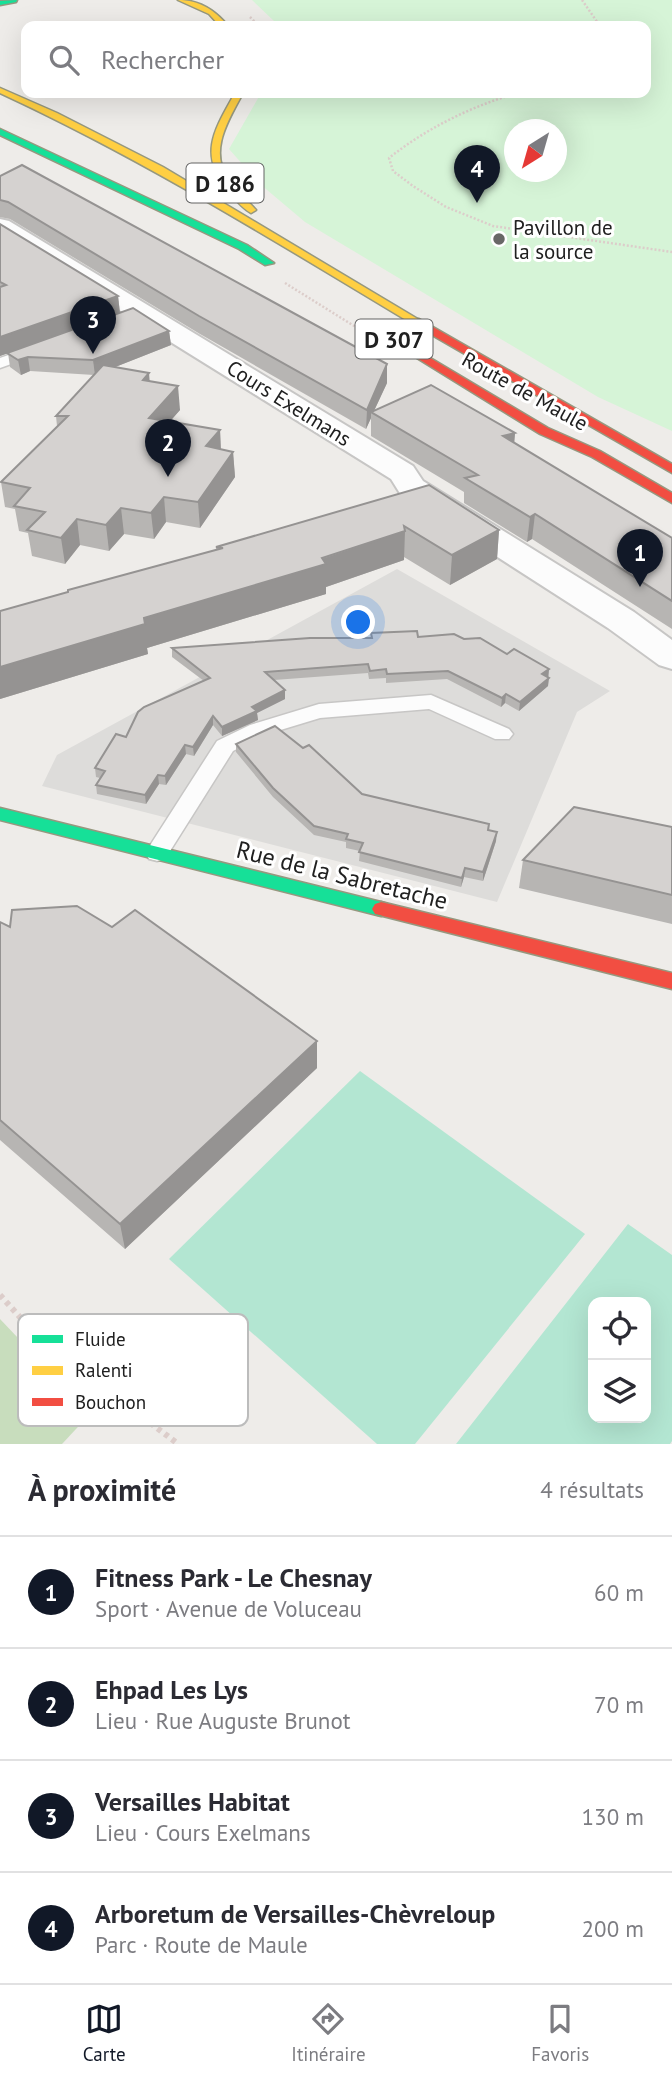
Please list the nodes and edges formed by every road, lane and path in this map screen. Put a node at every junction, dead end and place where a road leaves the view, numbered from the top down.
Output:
1 (13, 0) edge
2 (182, 0) edge
3 (215, 0) edge
4 (582, 0) edge
5 (0, 3) edge
6 (236, 14) dead end
7 (222, 21) edge
8 (597, 21) edge
9 (4, 82) edge
10 (21, 92) edge
11 (31, 98) edge
12 (237, 98) edge
13 (498, 98) edge
14 (0, 103) edge
15 (0, 132) edge
16 (0, 226) edge
17 (259, 228) junction
18 (243, 247) junction
19 (672, 252) edge
20 (279, 274) joint
21 (377, 335) joint
22 (51, 345) edge
23 (0, 363) edge
24 (544, 431) junction
25 (672, 469) edge
26 (431, 499) junction
27 (672, 499) edge
28 (645, 502) dead end
29 (389, 505) edge
30 (672, 656) edge
31 (502, 734) dead end
32 (0, 814) edge
33 (158, 853) junction
34 (672, 982) edge
35 (0, 1295) edge
36 (18, 1315) edge
37 (155, 1426) edge
38 (178, 1444) edge

1 - 5 main road
2 - 7 main road
3 - 6 main road
4 - 8 path
9 - 10 main road, Route de Maule / D 307
11 - 17 main road, Route de Maule / D 307
12 - 17 main road, D 186
13 - 19 path
14 - 18 main road
15 - 18 main road
16 - 26 street, Cours Exelmans
17 - 25 main road, Route de Maule / D 307
18 - 20 main road
20 - 21 path
21 - 24 main road, Route de Maule / D 307
22 - 23 lane
24 - 27 main road, Route de Maule
24 - 28 main road
26 - 29 street
26 - 30 street, Cours Exelmans
31 - 33 lane
32 - 33 main road, Rue de la Sabretache
33 - 34 main road, Rue de la Sabretache
35 - 36 path
37 - 38 path

